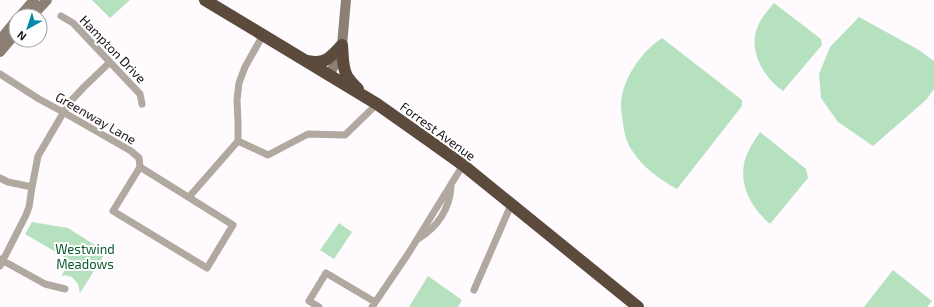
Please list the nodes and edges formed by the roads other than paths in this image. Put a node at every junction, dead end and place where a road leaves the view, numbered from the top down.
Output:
1 (34, 0) edge
2 (47, 0) edge
3 (206, 0) edge
4 (346, 0) edge
5 (27, 8) edge
6 (40, 8) edge
7 (61, 16) dead end
8 (8, 30) edge
9 (263, 35) junction
10 (0, 40) edge
11 (8, 42) edge
12 (342, 45) junction
13 (0, 52) edge
14 (303, 60) junction
15 (110, 62) junction
16 (0, 74) edge
17 (329, 75) junction
18 (372, 101) junction
19 (142, 104) dead end
20 (63, 112) junction
21 (238, 141) junction
22 (463, 166) junction
23 (140, 167) junction
24 (0, 178) edge
25 (32, 187) junction
26 (189, 197) junction
27 (510, 204) junction
28 (1, 262) edge
29 (66, 290) dead end
30 (474, 290) dead end
31 (373, 305) edge
32 (319, 307) edge
33 (638, 307) edge

1 - 5 main road
2 - 6 main road
3 - 9 highway, Forrest Avenue
4 - 12 main road
7 - 15 street, Hampton Drive
8 - 10 main road
9 - 14 highway, Forrest Avenue
9 - 21 street
11 - 13 main road
12 - 14 highway
12 - 17 main road
12 - 18 highway
14 - 17 highway, Forrest Avenue
15 - 19 street, Hampton Drive
15 - 20 street
16 - 20 street, Greenway Lane
17 - 18 highway, Forrest Avenue
18 - 21 street
18 - 22 highway, Forrest Avenue
20 - 23 street, Greenway Lane
20 - 25 street
21 - 26 street
22 - 27 highway, Forrest Avenue
22 - 31 street
23 - 26 street, Greenway Lane
23 - 26 street, Greenway Lane
24 - 25 street
25 - 28 street
27 - 30 street
27 - 33 highway, Forrest Avenue
28 - 29 street
31 - 32 street

